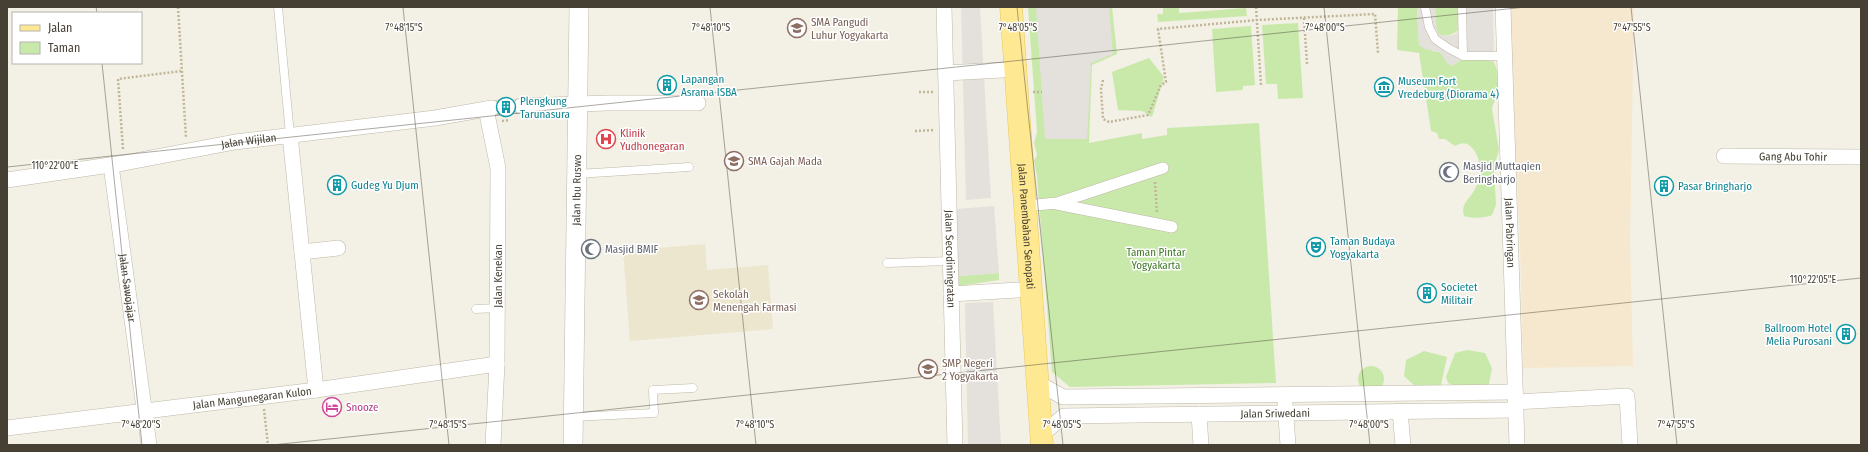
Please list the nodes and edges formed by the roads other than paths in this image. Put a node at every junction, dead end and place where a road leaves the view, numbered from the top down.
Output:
1 (278, 7) edge
2 (579, 7) edge
3 (944, 7) edge
4 (999, 7) edge
5 (1011, 7) edge
6 (1425, 7) edge
7 (1462, 7) edge
8 (1503, 7) edge
9 (1463, 56) junction
10 (1504, 56) junction
11 (1003, 70) junction
12 (946, 73) junction
13 (698, 103) dead end
14 (578, 105) junction
15 (520, 106) tunnel mouth
16 (489, 109) joint
17 (290, 135) junction
18 (1724, 156) dead end
19 (1861, 157) edge
20 (118, 164) junction
21 (689, 167) dead end
22 (1158, 170) road end
23 (577, 174) junction
24 (7, 180) edge
25 (1057, 204) junction
26 (1025, 206) junction
27 (1172, 227) dead end
28 (338, 248) dead end
29 (302, 252) junction
30 (950, 261) junction
31 (887, 263) dead end
32 (1018, 290) junction
33 (951, 294) junction
34 (498, 308) junction
35 (476, 309) dead end
36 (497, 364) junction
37 (1038, 383) junction
38 (693, 388) dead end
39 (316, 390) junction
40 (1377, 393) junction
41 (1284, 394) junction
42 (1063, 397) junction
43 (1515, 401) junction
44 (145, 411) junction
45 (1400, 411) junction
46 (1379, 412) junction
47 (1286, 413) junction
48 (1199, 414) junction
49 (573, 416) junction
50 (1064, 416) junction
51 (7, 428) edge
52 (1037, 442) edge
53 (149, 445) edge
54 (493, 445) edge
55 (573, 445) edge
56 (954, 445) edge
57 (1201, 445) edge
58 (1288, 445) edge
59 (1403, 445) edge
60 (1517, 445) edge
61 (1630, 445) edge

1 - 17 lane
2 - 14 street, Jalan Ibu Ruswo
3 - 12 street, Jalan Secodiningratan
4 - 11 main road, Jalan Panembahan Senopati
5 - 26 main road, Jalan Panembahan Senopati
6 - 9 lane
7 - 9 lane
8 - 10 street, Jalan Pabringan
9 - 10 lane
10 - 43 street, Jalan Pabringan
11 - 12 street
11 - 32 main road, Jalan Panembahan Senopati
12 - 30 street, Jalan Secodiningratan
13 - 14 street
14 - 15 street
14 - 23 street, Jalan Ibu Ruswo
16 - 17 street, Jalan Wijilan
16 - 34 street, Jalan Kenekan
17 - 20 street, Jalan Wijilan
17 - 29 street
18 - 19 street, Gang Abu Tohir
20 - 24 street, Jalan Wijilan
20 - 44 street, Jalan Sawojajar
21 - 23 lane
22 - 25 street
23 - 49 street, Jalan Ibu Ruswo
25 - 26 street
25 - 27 street
26 - 37 main road, Jalan Panembahan Senopati
28 - 29 street
29 - 39 street
30 - 31 lane
30 - 33 street, Jalan Secodiningratan
32 - 33 street
32 - 52 main road, Jalan Panembahan Senopati
33 - 56 street, Jalan Secodiningratan
34 - 35 lane
34 - 36 street, Jalan Kenekan
36 - 39 street, Jalan Mangunegaran Kulon
36 - 54 street, Jalan Kenekan
37 - 42 street
37 - 52 main road, Jalan Panembahan Senopati
38 - 49 lane
39 - 44 street, Jalan Mangunegaran Kulon
40 - 41 street, Jalan Sriwedani
40 - 43 street, Jalan Sriwedani
40 - 46 street
41 - 42 street, Jalan Sriwedani
41 - 47 street
42 - 50 street
43 - 45 street, Jalan Sriwedani
43 - 60 street, Jalan Pabringan
43 - 61 street, Jalan Sriwedani
44 - 51 street, Jalan Mangunegaran Kulon
44 - 53 street, Jalan Sawojajar
45 - 46 street, Jalan Sriwedani
45 - 59 street
46 - 47 street, Jalan Sriwedani
47 - 48 street, Jalan Sriwedani
47 - 58 street
48 - 50 street, Jalan Sriwedani
48 - 57 street
49 - 55 street, Jalan Ibu Ruswo
50 - 52 street

